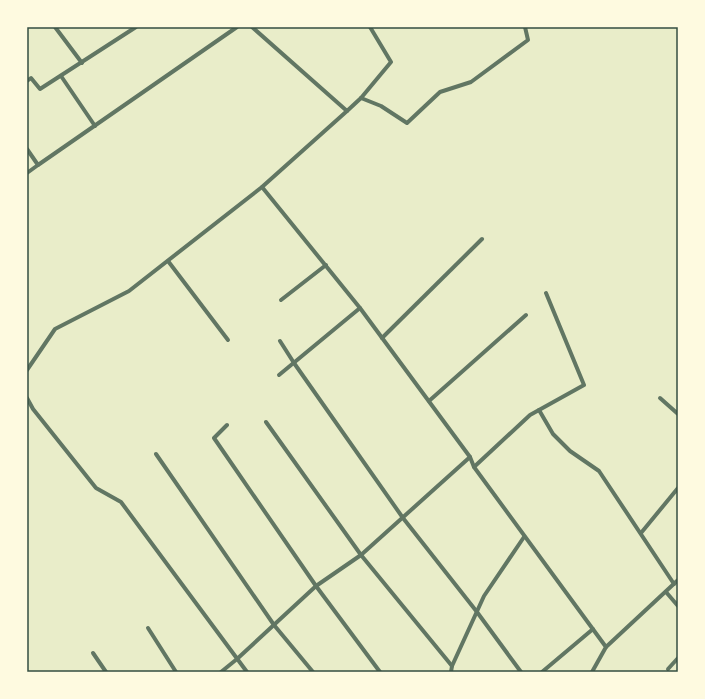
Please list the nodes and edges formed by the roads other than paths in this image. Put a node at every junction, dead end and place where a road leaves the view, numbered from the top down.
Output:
1 (55, 27) edge
2 (136, 27) edge
3 (237, 27) edge
4 (252, 27) edge
5 (370, 27) edge
6 (526, 27) edge
7 (82, 63) junction
8 (61, 76) junction
9 (27, 81) edge
10 (361, 98) junction
11 (347, 110) junction
12 (95, 126) junction
13 (27, 150) edge
14 (38, 165) junction
15 (27, 173) edge
16 (262, 187) junction
17 (482, 238) dead end
18 (168, 261) junction
19 (326, 265) junction
20 (546, 293) dead end
21 (281, 300) dead end
22 (360, 308) junction
23 (526, 315) dead end
24 (382, 338) junction
25 (228, 340) dead end
26 (280, 341) dead end
27 (27, 361) edge
28 (294, 363) junction
29 (30, 366) junction
30 (27, 370) edge
31 (279, 375) dead end
32 (27, 398) edge
33 (660, 398) dead end
34 (429, 401) junction
35 (539, 410) junction
36 (678, 414) edge
37 (266, 422) dead end
38 (227, 425) dead end
39 (156, 454) dead end
40 (470, 457) junction
41 (474, 466) junction
42 (678, 488) edge
43 (403, 518) junction
44 (641, 533) junction
45 (524, 537) junction
46 (361, 555) junction
47 (678, 580) edge
48 (674, 584) junction
49 (316, 586) junction
50 (666, 592) junction
51 (678, 606) edge
52 (477, 612) junction
53 (274, 625) junction
54 (148, 628) dead end
55 (594, 629) junction
56 (606, 647) junction
57 (93, 653) dead end
58 (678, 658) edge
59 (237, 659) junction
60 (452, 666) junction
61 (668, 669) dead end
62 (106, 672) edge
63 (176, 672) edge
64 (221, 672) edge
65 (247, 672) edge
66 (313, 672) edge
67 (380, 672) edge
68 (451, 672) edge
69 (520, 672) edge
70 (542, 672) edge
71 (592, 672) edge

1 - 7 street
2 - 7 street
3 - 12 street
4 - 11 street
5 - 10 street
6 - 10 street
7 - 8 street
8 - 9 street
8 - 12 street
10 - 11 street
11 - 16 street
12 - 14 street
13 - 14 street
14 - 15 street
16 - 18 street
16 - 19 street
17 - 24 street
18 - 25 street
18 - 29 street
19 - 21 street
19 - 22 street
20 - 35 street
22 - 24 street
22 - 28 street
23 - 34 street
24 - 34 street
26 - 28 street
27 - 29 street
28 - 31 street
28 - 43 street
29 - 30 street
32 - 59 street
33 - 36 street
34 - 40 street
35 - 41 street
35 - 44 street
37 - 46 street
38 - 49 street
39 - 53 street
40 - 41 street
40 - 43 street
41 - 45 street
42 - 44 street
43 - 46 street
43 - 52 street
44 - 48 street
45 - 52 street
45 - 55 street
46 - 49 street
46 - 60 street
47 - 48 street
48 - 50 street
49 - 53 street
49 - 67 street
50 - 51 street
50 - 56 street
52 - 60 street
52 - 69 street
53 - 59 street
53 - 66 street
54 - 63 street
55 - 56 street
55 - 70 street
56 - 71 street
57 - 62 street
58 - 61 street
59 - 64 street
59 - 65 street
60 - 68 street

